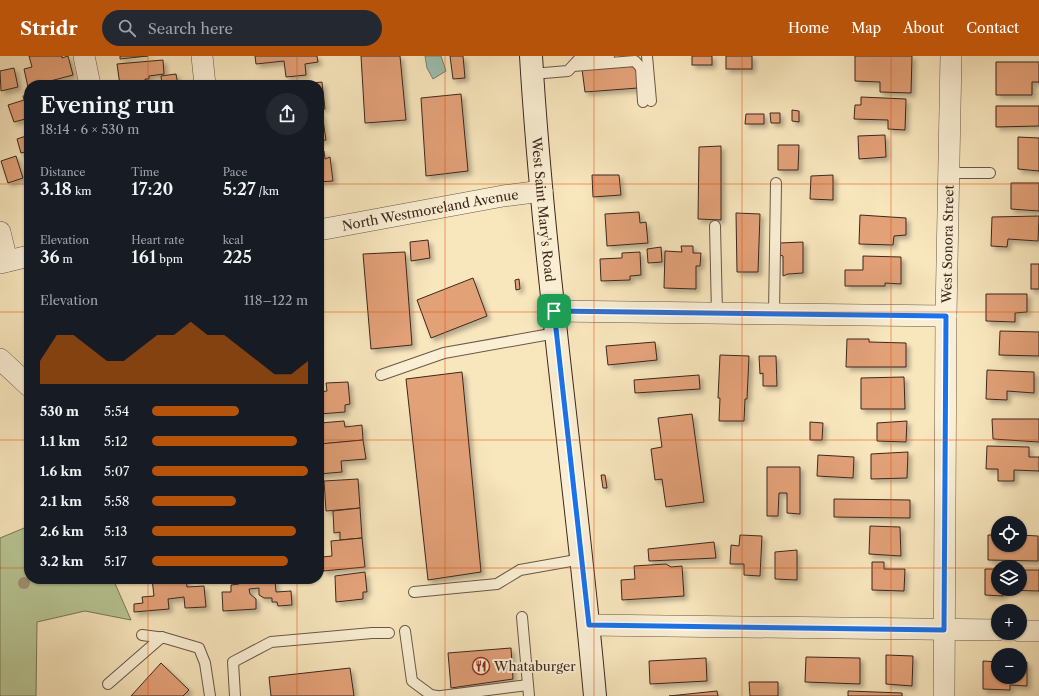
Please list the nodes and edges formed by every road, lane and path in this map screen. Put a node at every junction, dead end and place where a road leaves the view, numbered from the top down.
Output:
1 (84, 56) edge
2 (202, 56) edge
3 (608, 56) edge
4 (647, 56) edge
5 (951, 56) edge
6 (532, 65) edge
7 (573, 66) junction
8 (89, 80) edge
9 (204, 80) edge
10 (949, 173) junction
11 (990, 173) dead end
12 (776, 184) dead end
13 (542, 191) junction
14 (715, 226) dead end
15 (324, 229) edge
16 (0, 232) edge
17 (24, 257) edge
18 (4, 262) edge
19 (554, 311) junction
20 (717, 313) junction
21 (774, 314) junction
22 (946, 316) junction
23 (556, 333) junction
24 (0, 359) edge
25 (382, 376) dead end
26 (24, 381) edge
27 (582, 559) junction
28 (414, 592) dead end
29 (522, 617) dead end
30 (589, 625) junction
31 (944, 630) junction
32 (991, 630) edge
33 (405, 631) dead end
34 (1027, 631) edge
35 (1039, 631) edge
36 (389, 633) dead end
37 (142, 635) dead end
38 (162, 637) junction
39 (108, 684) dead end
40 (528, 685) junction
41 (210, 696) edge
42 (235, 696) edge
43 (437, 696) edge
44 (441, 696) edge
45 (529, 696) edge
46 (595, 696) edge
47 (944, 696) edge

1 - 8 street
2 - 9 street
3 - 7 lane
4 - 7 lane
5 - 10 street, West Sonora Street
6 - 7 lane
6 - 13 main road, West Saint Mary's Road
10 - 11 lane
10 - 22 street, West Sonora Street
12 - 21 lane
13 - 15 street, North Westmoreland Avenue
13 - 19 main road, West Saint Mary's Road
14 - 20 lane
16 - 18 street
17 - 18 street
19 - 20 street
19 - 23 main road, West Saint Mary's Road
20 - 21 street
21 - 22 street
22 - 31 street, West Sonora Street
23 - 25 lane
23 - 27 main road, West Saint Mary's Road
24 - 26 street
27 - 28 lane
27 - 30 main road, West Saint Mary's Road
29 - 40 lane
30 - 31 street
30 - 46 main road, West Saint Mary's Road
31 - 32 street
31 - 47 street, West Sonora Street
33 - 43 lane
34 - 35 street
36 - 42 lane
37 - 38 lane
38 - 39 lane
38 - 41 lane
40 - 44 lane
40 - 45 lane

